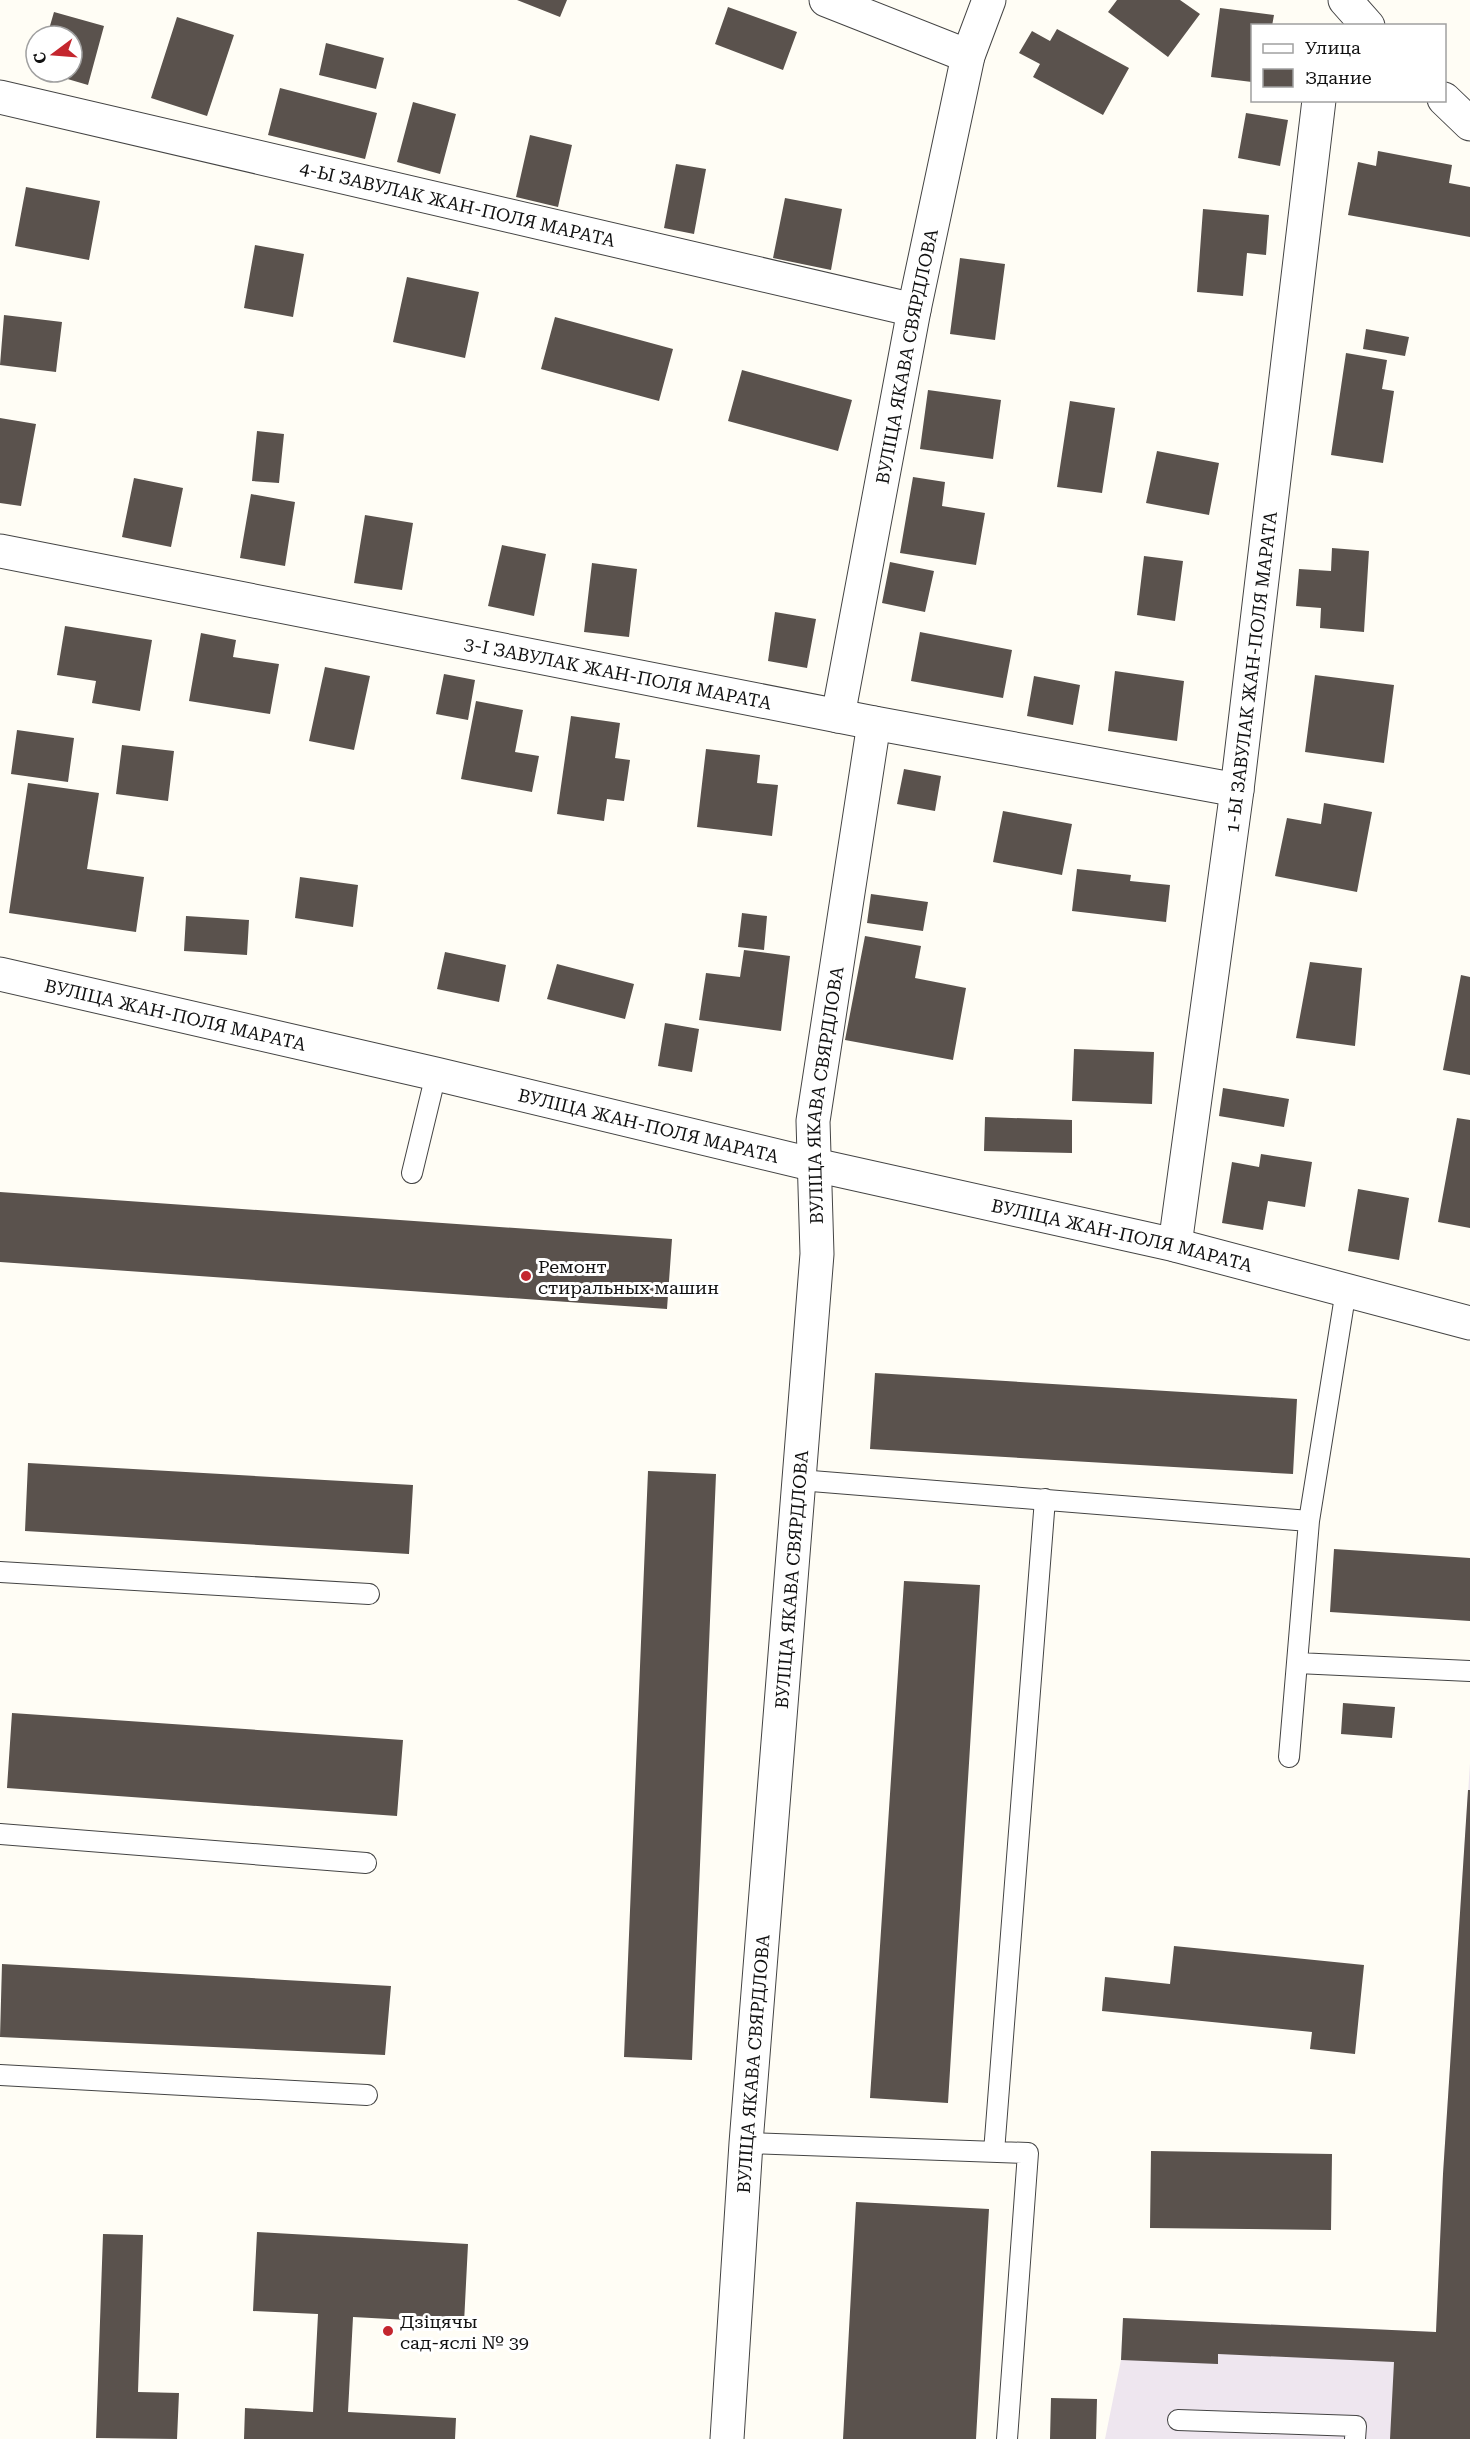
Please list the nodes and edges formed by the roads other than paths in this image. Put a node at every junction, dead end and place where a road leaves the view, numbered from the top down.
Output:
1 (826, 0) edge
2 (989, 0) edge
3 (968, 56) junction
4 (0, 97) edge
5 (1446, 101) edge
6 (1319, 102) edge
7 (1470, 124) edge
8 (914, 310) junction
9 (0, 551) edge
10 (838, 716) junction
11 (874, 723) junction
12 (1237, 790) junction
13 (0, 974) edge
14 (436, 1074) junction
15 (814, 1165) junction
16 (412, 1173) dead end
17 (1175, 1245) junction
18 (1346, 1290) junction
19 (1470, 1323) edge
20 (799, 1480) junction
21 (1045, 1499) junction
22 (1309, 1521) junction
23 (0, 1572) edge
24 (369, 1594) dead end
25 (1298, 1663) junction
26 (1470, 1671) edge
27 (1289, 1757) dead end
28 (0, 1834) edge
29 (366, 1863) dead end
30 (0, 2075) edge
31 (368, 2095) dead end
32 (746, 2143) junction
33 (994, 2152) junction
34 (1178, 2420) dead end
35 (727, 2439) edge
36 (1007, 2439) edge
37 (1355, 2439) edge

1 - 3 street
2 - 3 street, ВУЛІЦА ЯКАВА СВЯРДЛОВА
3 - 8 street, ВУЛІЦА ЯКАВА СВЯРДЛОВА
4 - 8 street, 4-Ы ЗАВУЛАК ЖАН-ПОЛЯ МАРАТА
5 - 7 street
6 - 12 street, 1-Ы ЗАВУЛАК ЖАН-ПОЛЯ МАРАТА
8 - 10 street, ВУЛІЦА ЯКАВА СВЯРДЛОВА
9 - 10 street, 3-І ЗАВУЛАК ЖАН-ПОЛЯ МАРАТА
10 - 11 street, 3-І ЗАВУЛАК ЖАН-ПОЛЯ МАРАТА
11 - 12 street, 3-І ЗАВУЛАК ЖАН-ПОЛЯ МАРАТА
11 - 15 street, ВУЛІЦА ЯКАВА СВЯРДЛОВА
12 - 17 street, 1-Ы ЗАВУЛАК ЖАН-ПОЛЯ МАРАТА
13 - 14 street, ВУЛІЦА ЖАН-ПОЛЯ МАРАТА
14 - 15 street, ВУЛІЦА ЖАН-ПОЛЯ МАРАТА
14 - 16 lane
15 - 17 street, ВУЛІЦА ЖАН-ПОЛЯ МАРАТА
15 - 20 street, ВУЛІЦА ЯКАВА СВЯРДЛОВА
17 - 18 street, ВУЛІЦА ЖАН-ПОЛЯ МАРАТА
18 - 19 street, ВУЛІЦА ЖАН-ПОЛЯ МАРАТА
18 - 22 lane
20 - 21 lane
20 - 32 street, ВУЛІЦА ЯКАВА СВЯРДЛОВА
21 - 22 lane
21 - 33 lane
22 - 25 lane
23 - 24 lane
25 - 26 lane
25 - 27 lane
28 - 29 lane
30 - 31 lane
32 - 33 lane
32 - 35 street, ВУЛІЦА ЯКАВА СВЯРДЛОВА
33 - 36 lane
34 - 37 lane

